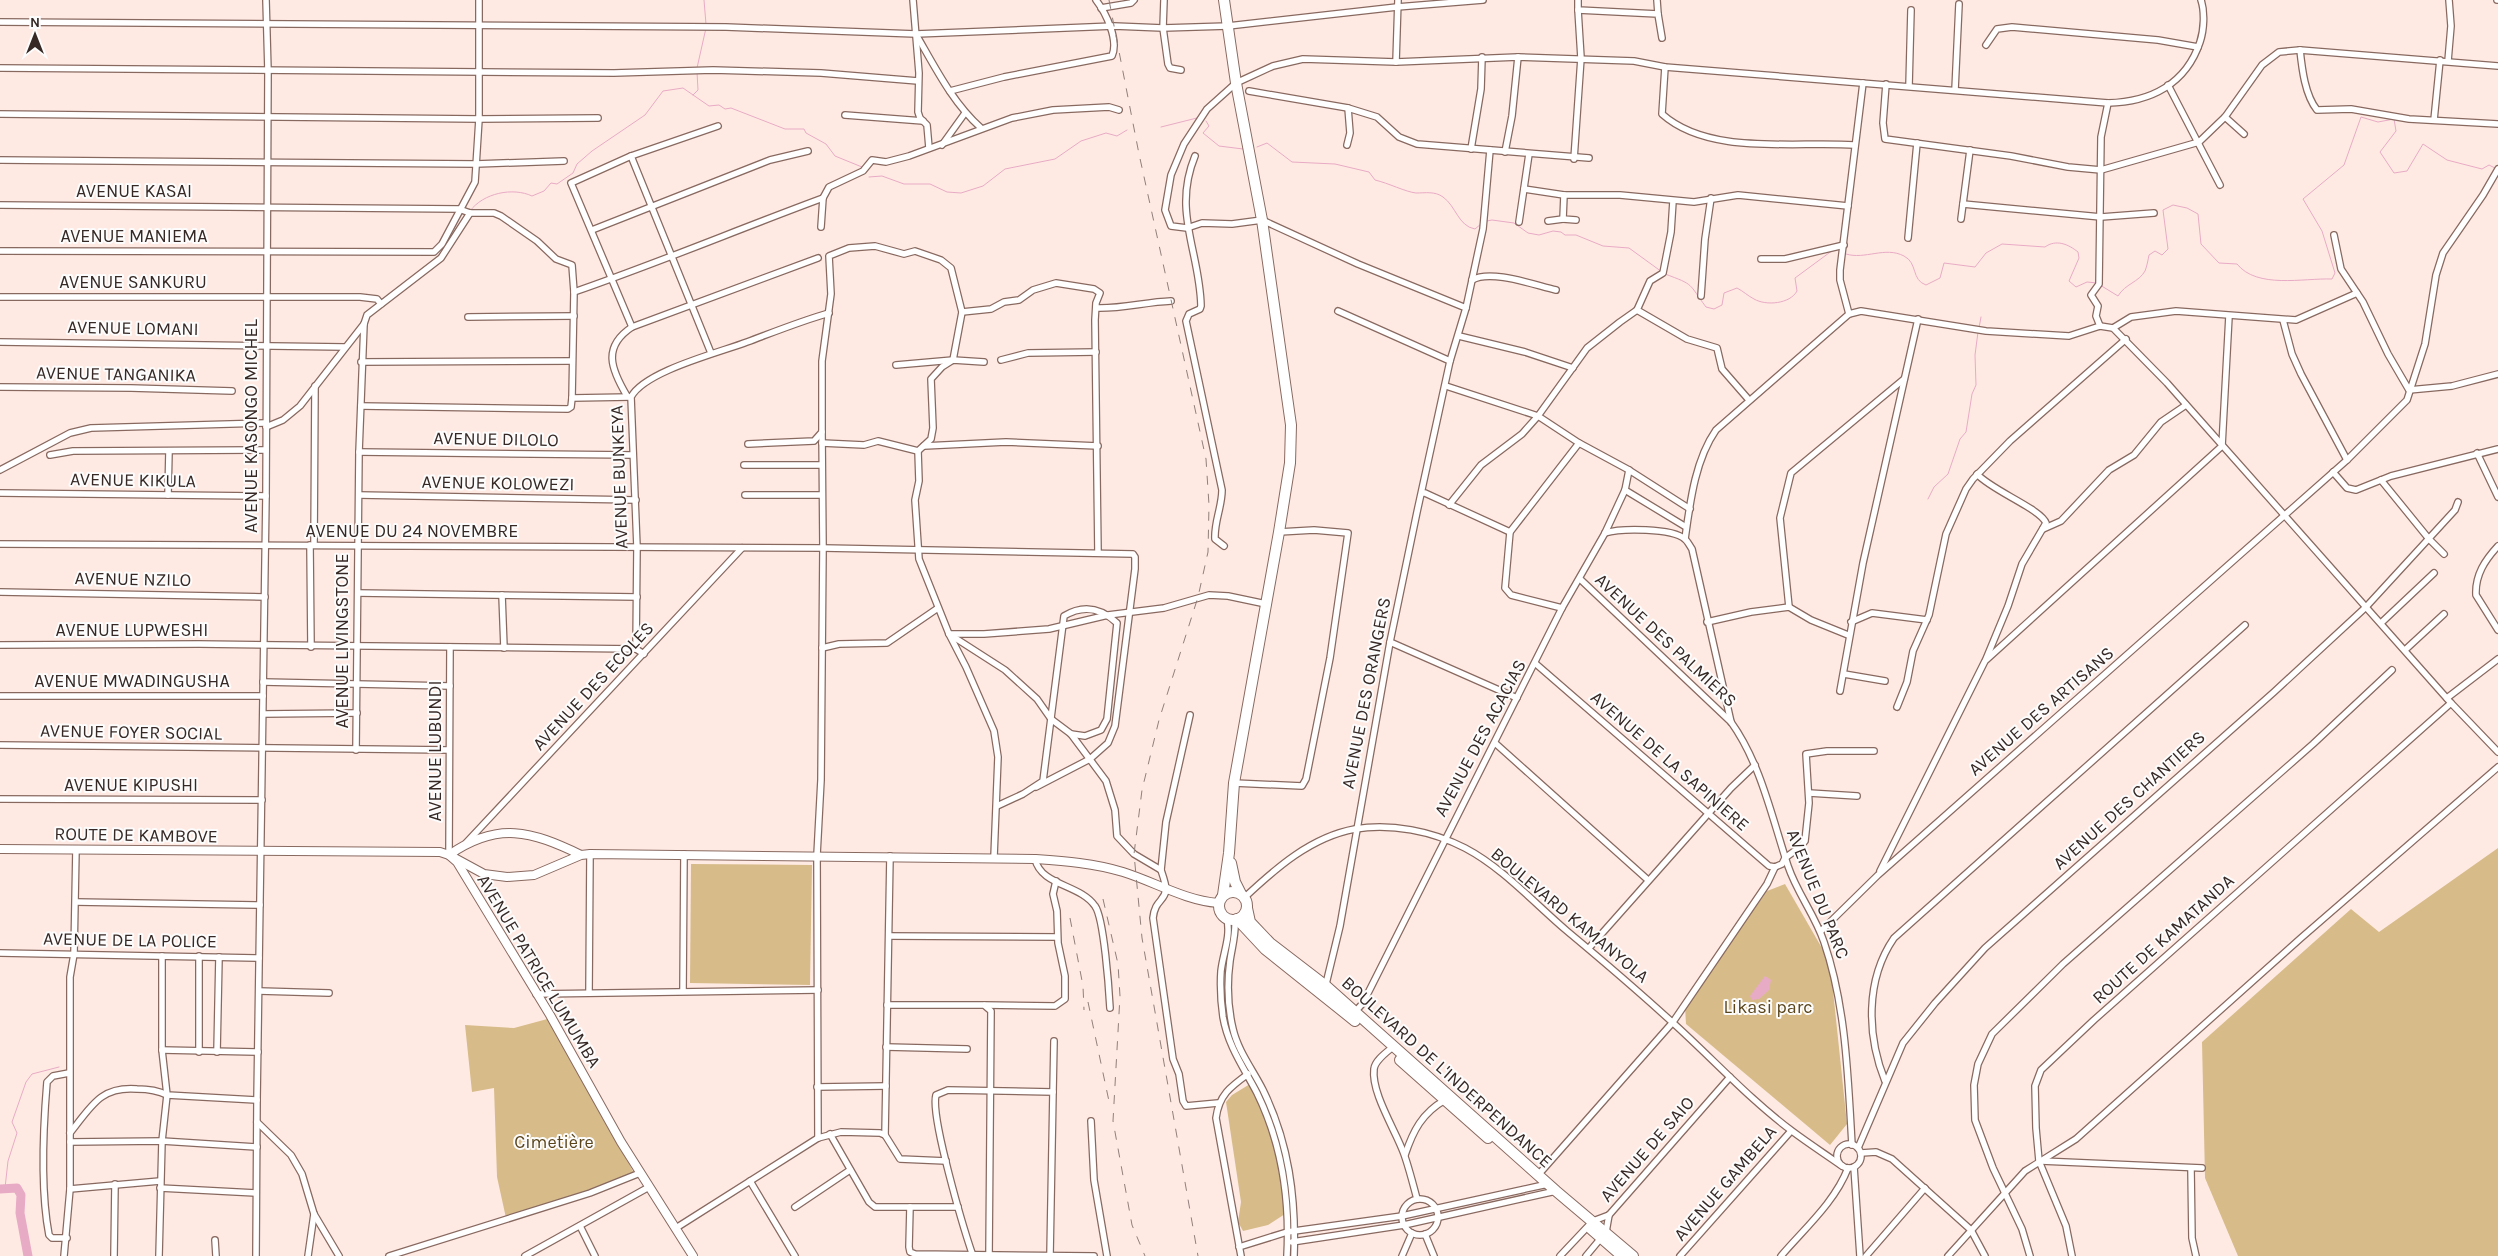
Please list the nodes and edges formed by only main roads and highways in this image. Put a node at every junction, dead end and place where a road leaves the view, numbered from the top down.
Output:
1 (1224, 0) edge
2 (1229, 853) junction
3 (1243, 896) junction
4 (1221, 899) junction
5 (1247, 908) junction
6 (1233, 919) junction
7 (1324, 990) junction
8 (1391, 1048) junction
9 (1549, 1188) junction
10 (1604, 1235) junction
11 (1622, 1256) edge
12 (1633, 1256) edge

1 - 2 highway
2 - 3 highway
2 - 4 highway
3 - 4 highway
3 - 5 highway
4 - 6 highway
5 - 6 highway
5 - 7 highway, BOULEVARD DE L'INDERPENDANCE
6 - 7 highway, BOULEVARD DE L'INDERPENDANCE
7 - 8 highway, BOULEVARD DE L'INDERPENDANCE
8 - 9 highway, BOULEVARD DE L'INDERPENDANCE
8 - 9 highway, BOULEVARD DE L'INDERPENDANCE
9 - 10 highway, BOULEVARD DE L'INDERPENDANCE
10 - 11 highway, BOULEVARD DE L'INDERPENDANCE
10 - 12 highway, BOULEVARD DE L'INDERPENDANCE

